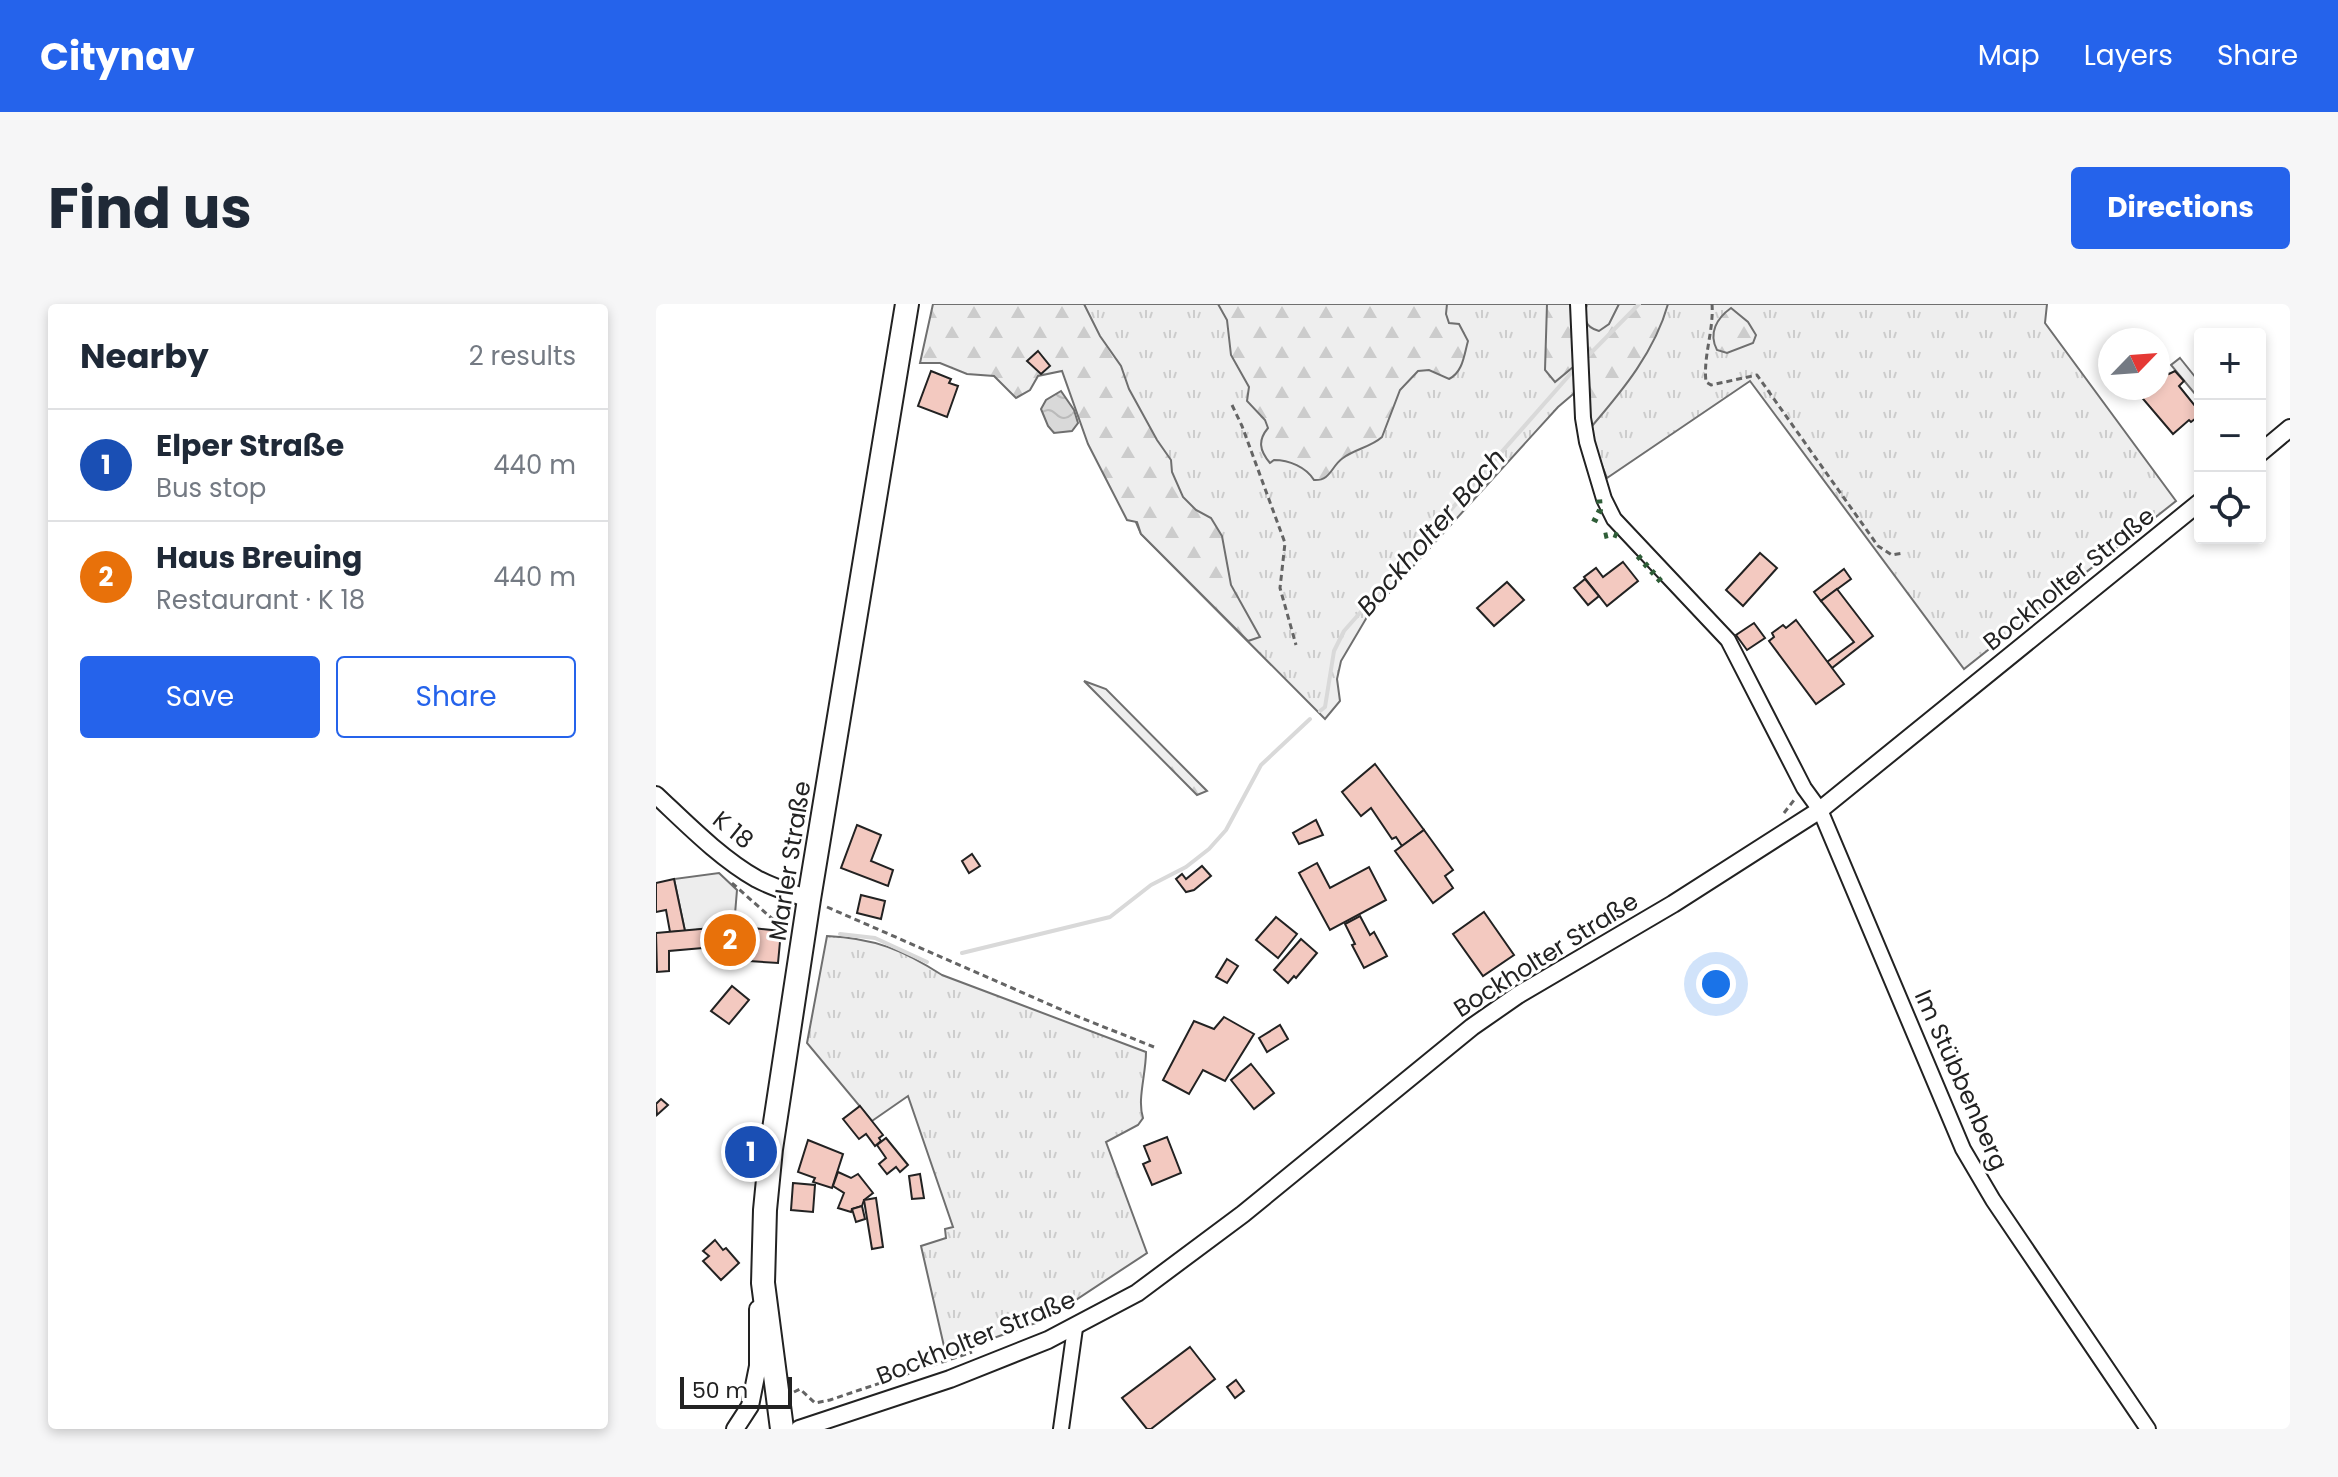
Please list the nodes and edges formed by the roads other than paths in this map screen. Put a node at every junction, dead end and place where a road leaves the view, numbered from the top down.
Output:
1 (907, 304) edge
2 (1578, 304) edge
3 (2290, 428) edge
4 (2266, 448) edge
5 (2194, 507) edge
6 (656, 795) edge
7 (1820, 810) junction
8 (809, 899) junction
9 (763, 1283) junction
10 (1075, 1328) junction
11 (863, 1408) junction
12 (735, 1429) edge
13 (782, 1429) edge
14 (799, 1429) edge
15 (847, 1429) edge
16 (1061, 1429) edge
17 (2148, 1429) edge

1 - 8 main road, Marler Straße
2 - 7 street, Im Stübbenberg
3 - 4 street
5 - 7 street, Bockholter Straße
6 - 8 street, K 18 / K 18
7 - 10 street, Bockholter Straße
7 - 17 street, Im Stübbenberg
8 - 9 main road, Marler Straße
9 - 12 street
9 - 13 main road, Marler Straße
10 - 11 street, Bockholter Straße
10 - 16 street
11 - 14 street, Bockholter Straße
11 - 15 street

